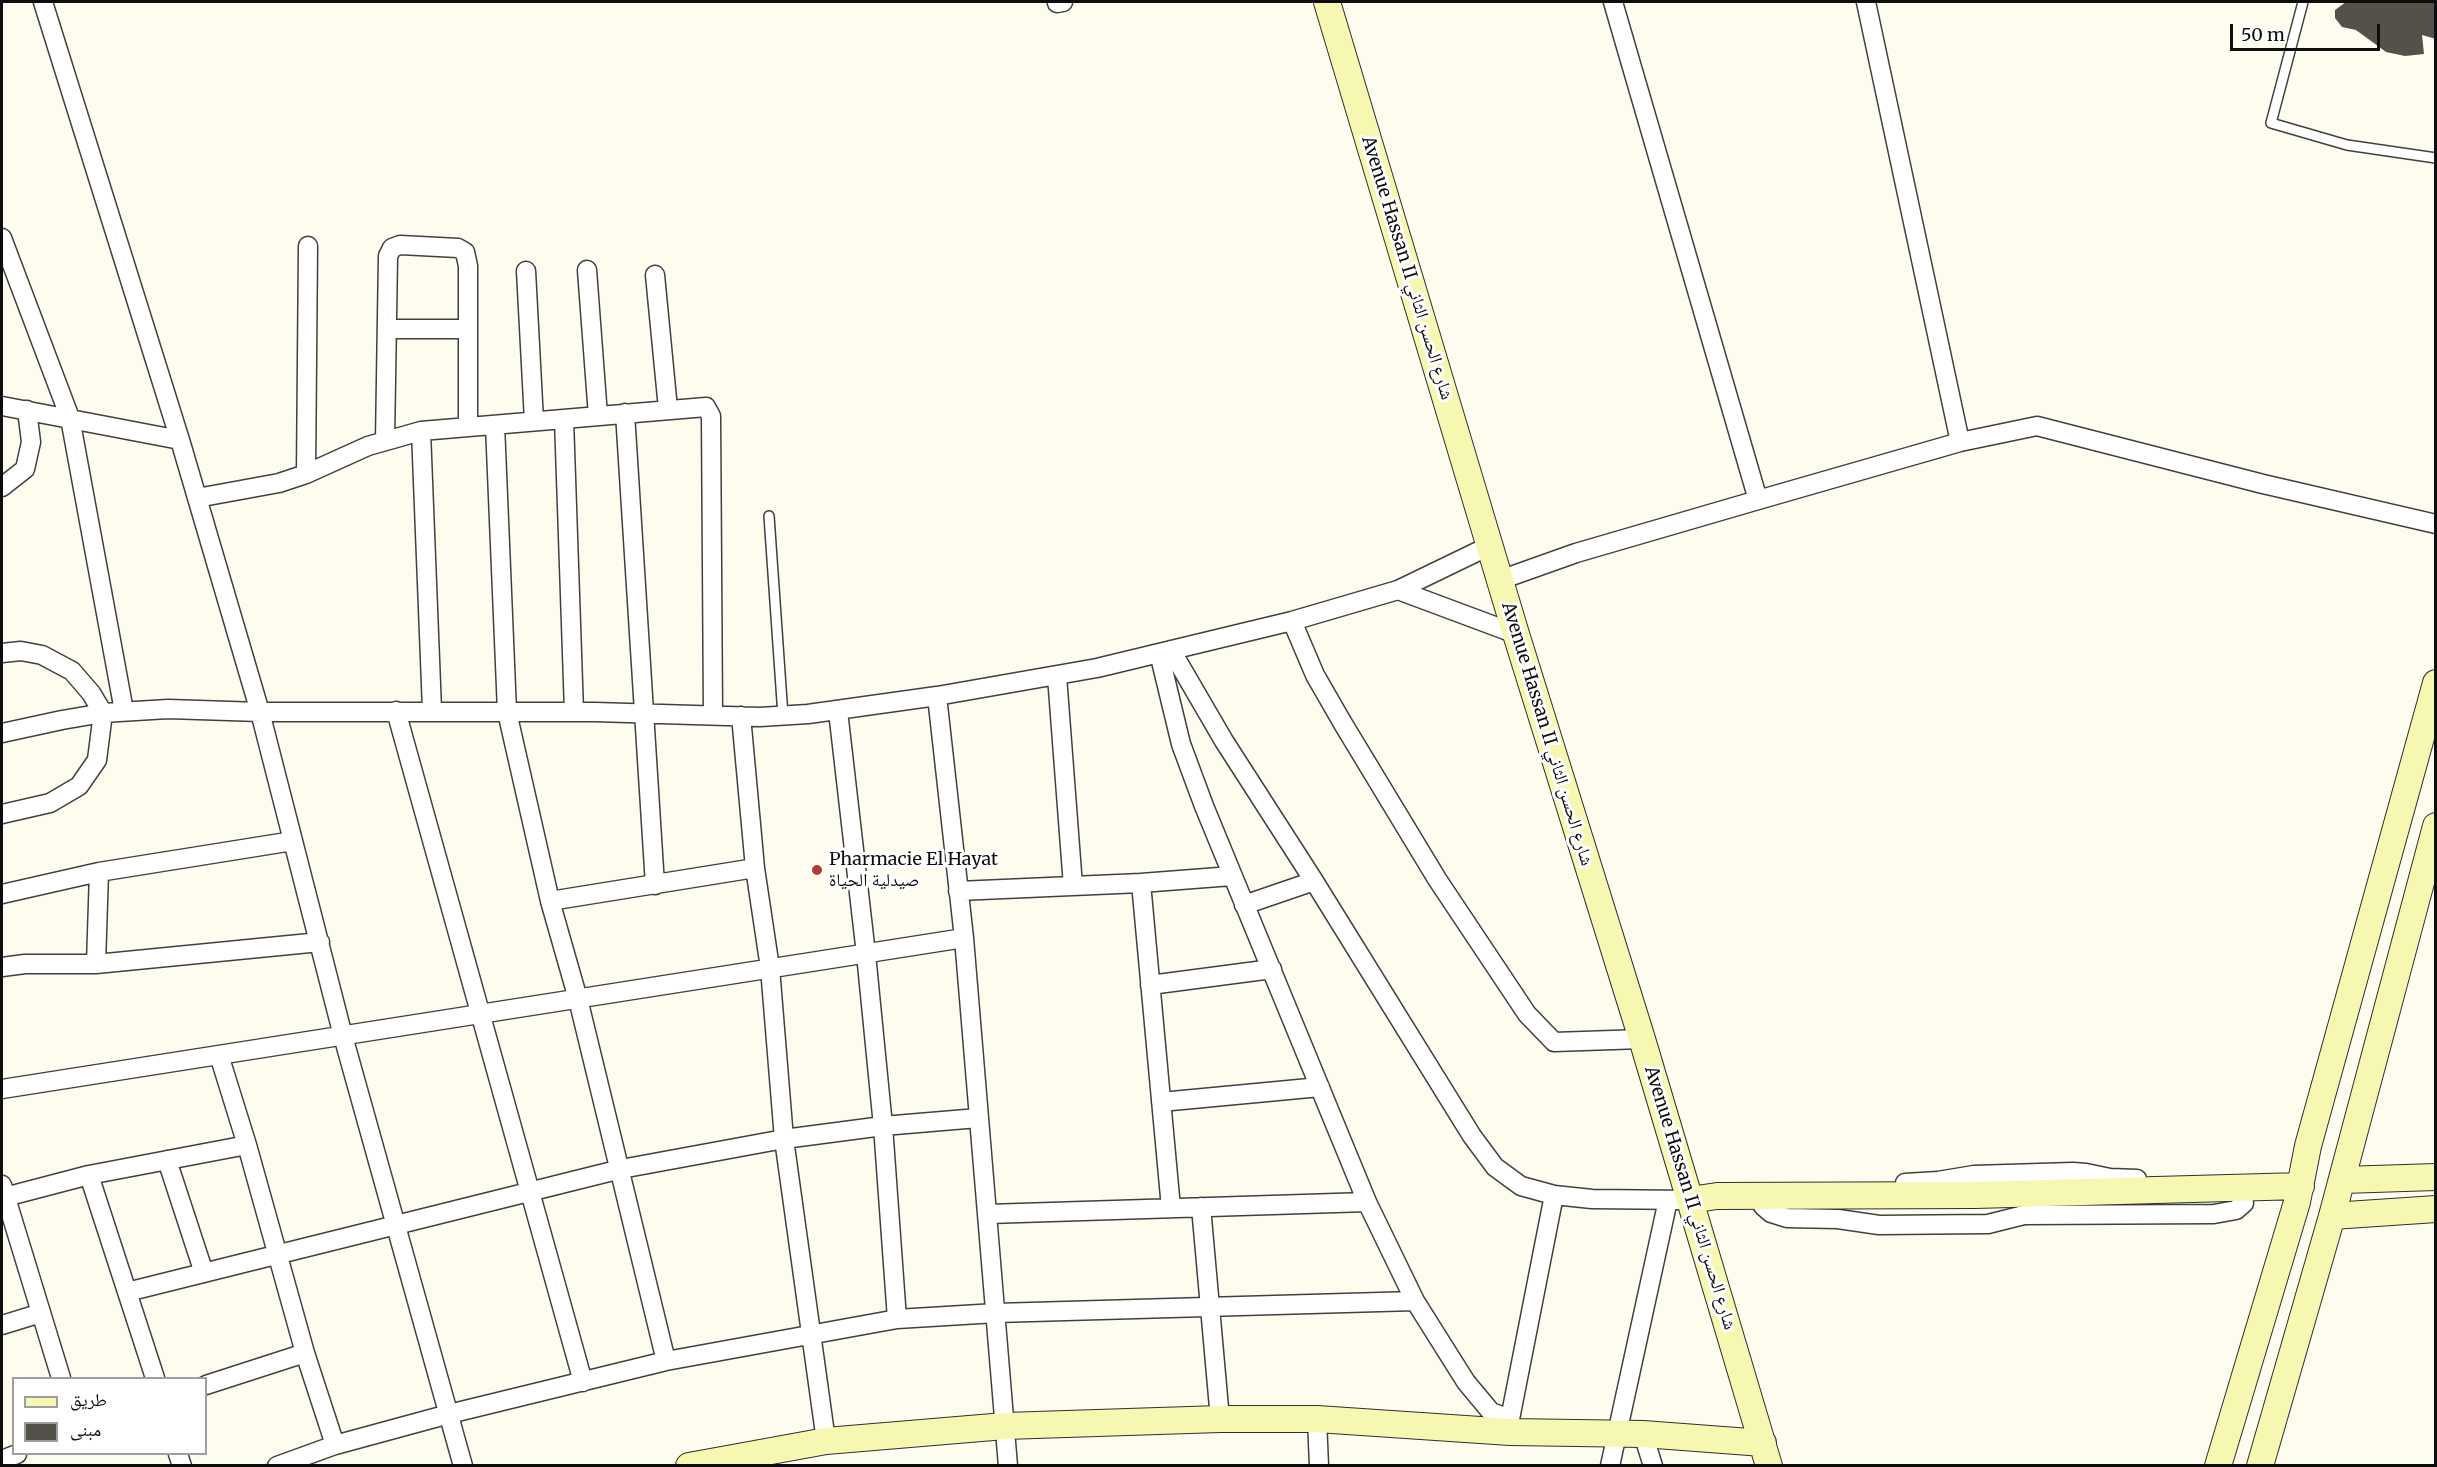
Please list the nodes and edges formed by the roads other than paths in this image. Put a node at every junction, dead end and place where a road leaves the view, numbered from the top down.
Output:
1 (43, 2) edge
2 (1327, 2) edge
3 (1613, 2) edge
4 (1866, 2) edge
5 (2303, 2) edge
6 (2436, 158) edge
7 (308, 246) dead end
8 (4, 250) edge
9 (587, 270) dead end
10 (526, 271) dead end
11 (655, 275) dead end
12 (387, 329) junction
13 (468, 329) junction
14 (2, 406) edge
15 (668, 409) junction
16 (27, 410) junction
17 (625, 413) junction
18 (598, 416) junction
19 (69, 418) junction
20 (564, 419) junction
21 (534, 421) junction
22 (495, 425) junction
23 (468, 427) junction
24 (421, 431) junction
25 (180, 440) junction
26 (385, 441) junction
27 (1960, 442) junction
28 (306, 474) junction
29 (2, 487) edge
30 (197, 498) junction
31 (1758, 500) junction
32 (769, 516) dead end
33 (2436, 524) edge
34 (1490, 546) junction
35 (1500, 580) junction
36 (1398, 590) junction
37 (1292, 621) junction
38 (1516, 634) junction
39 (1165, 652) junction
40 (2, 653) edge
41 (1057, 676) junction
42 (2436, 683) edge
43 (937, 696) junction
44 (432, 710) junction
45 (124, 711) junction
46 (260, 711) junction
47 (396, 711) junction
48 (838, 711) junction
49 (507, 712) junction
50 (574, 712) junction
51 (103, 713) junction
52 (643, 713) junction
53 (713, 714) junction
54 (741, 716) junction
55 (783, 716) junction
56 (2, 733) edge
57 (2, 814) edge
58 (2436, 826) edge
59 (293, 840) junction
60 (755, 868) junction
61 (99, 872) junction
62 (1232, 876) junction
63 (1314, 880) junction
64 (1141, 883) junction
65 (654, 885) junction
66 (1073, 886) junction
67 (958, 891) junction
68 (2, 894) edge
69 (550, 902) junction
70 (1244, 905) junction
71 (964, 939) junction
72 (320, 942) junction
73 (866, 954) junction
74 (96, 964) junction
75 (2, 967) edge
76 (770, 968) junction
77 (1272, 969) junction
78 (1150, 985) junction
79 (578, 999) junction
80 (480, 1014) junction
81 (343, 1036) junction
82 (1642, 1039) junction
83 (219, 1055) junction
84 (1320, 1087) junction
85 (2, 1089) edge
86 (1161, 1102) junction
87 (978, 1118) junction
88 (883, 1125) junction
89 (784, 1139) junction
90 (247, 1145) junction
91 (167, 1160) junction
92 (621, 1169) junction
93 (89, 1175) junction
94 (2436, 1178) edge
95 (2342, 1180) junction
96 (3, 1191) edge
97 (530, 1191) junction
98 (2299, 1194) junction
99 (1554, 1195) junction
100 (2241, 1195) junction
101 (1679, 1200) junction
102 (1367, 1202) junction
103 (1201, 1207) junction
104 (1171, 1208) junction
105 (2436, 1209) edge
106 (988, 1214) junction
107 (2332, 1216) junction
108 (7, 1221) edge
109 (396, 1227) junction
110 (279, 1255) junction
111 (204, 1273) junction
112 (127, 1292) junction
113 (1415, 1301) junction
114 (1211, 1307) junction
115 (41, 1313) junction
116 (996, 1313) junction
117 (897, 1319) junction
118 (2, 1325) edge
119 (810, 1333) junction
120 (305, 1353) junction
121 (666, 1361) junction
122 (61, 1377) edge
123 (155, 1377) edge
124 (582, 1382) junction
125 (207, 1385) edge
126 (449, 1414) junction
127 (1220, 1419) junction
128 (1317, 1419) junction
129 (1510, 1425) junction
130 (1005, 1426) junction
131 (1616, 1434) junction
132 (1643, 1434) junction
133 (826, 1441) junction
134 (335, 1445) junction
135 (1766, 1454) edge
136 (277, 1466) edge
137 (463, 1466) edge
138 (689, 1466) edge
139 (1008, 1466) edge
140 (1319, 1466) edge
141 (1610, 1466) edge
142 (1653, 1466) edge
143 (2218, 1466) edge
144 (2259, 1466) edge

1 - 25 street
2 - 34 street, Avenue Hassan II شارع الحسن الثاني
3 - 31 street
4 - 27 street
5 - 6 lane
7 - 28 street
8 - 19 street
9 - 18 street
10 - 21 street
11 - 15 street
12 - 13 street
12 - 13 street
12 - 26 street
13 - 23 street
14 - 16 street
15 - 17 street
15 - 53 street
16 - 19 street
16 - 29 street
17 - 18 street
17 - 52 street
18 - 20 street
19 - 25 street
19 - 45 street
20 - 21 street
20 - 50 street
21 - 22 street
22 - 23 street
22 - 49 street
23 - 24 street
24 - 26 street
24 - 44 street
25 - 30 street
26 - 28 street
27 - 31 street
27 - 33 street
28 - 30 street
30 - 46 street
31 - 35 street
32 - 55 lane
34 - 35 street, Avenue Hassan II شارع الحسن الثاني
34 - 36 street
35 - 38 street, Avenue Hassan II شارع الحسن الثاني
36 - 37 street
36 - 38 street
37 - 39 street
37 - 82 street
38 - 82 street, Avenue Hassan II شارع الحسن الثاني
39 - 41 street
39 - 62 street
39 - 63 street
40 - 51 street
41 - 43 street
41 - 66 street
42 - 98 street
43 - 48 street
43 - 67 street
44 - 47 street
44 - 49 street
45 - 46 street
45 - 51 street
46 - 47 street
46 - 59 street
47 - 80 street
48 - 55 street
48 - 73 street
49 - 50 street
49 - 69 street
50 - 52 street
51 - 56 street
51 - 57 street
52 - 53 street
52 - 65 street
53 - 54 street
54 - 55 street
54 - 60 street
58 - 95 street
59 - 61 street
59 - 72 street
60 - 65 street
60 - 76 street
61 - 68 street
61 - 74 street
62 - 64 street
62 - 70 street
63 - 70 street
63 - 99 street
64 - 66 street
64 - 78 street
65 - 69 street
66 - 67 street
67 - 71 street
69 - 79 street
70 - 77 street
71 - 73 street
71 - 87 street
72 - 74 street
72 - 81 street
73 - 76 street
73 - 88 street
74 - 75 street
76 - 79 street
76 - 89 street
77 - 78 street
77 - 84 street
78 - 86 street
79 - 80 street
79 - 92 street
80 - 81 street
80 - 97 street
81 - 83 street
81 - 109 street
82 - 101 street, Avenue Hassan II شارع الحسن الثاني
83 - 85 street
83 - 90 street
84 - 86 street
84 - 102 street
86 - 104 street
87 - 88 street
87 - 106 street
88 - 89 street
88 - 117 street
89 - 92 street
89 - 119 street
90 - 91 street
90 - 110 street
91 - 93 street
91 - 111 street
92 - 97 street
92 - 121 street
93 - 96 street
93 - 112 street
94 - 95 street
95 - 107 street
96 - 108 street
97 - 109 street
97 - 124 street
98 - 100 street
98 - 143 street
99 - 101 street
99 - 129 street
100 - 101 street
100 - 101 street
101 - 131 street
101 - 135 street, Avenue Hassan II شارع الحسن الثاني
102 - 103 street
102 - 113 street
103 - 104 street
103 - 114 street
104 - 106 street
105 - 107 street
106 - 116 street
107 - 144 street
108 - 115 street
109 - 110 street
109 - 126 street
110 - 111 street
110 - 120 street
111 - 112 street
112 - 123 street
113 - 114 street
113 - 129 street
114 - 116 street
114 - 127 street
115 - 118 street
115 - 122 street
116 - 117 street
116 - 130 street
117 - 119 street
119 - 121 street
119 - 133 street
120 - 125 street
120 - 134 street
121 - 124 street
124 - 126 street
126 - 134 street
126 - 137 street
127 - 128 street
127 - 130 street
128 - 129 street
128 - 140 street
129 - 131 street
130 - 133 street
130 - 139 street
131 - 132 street
131 - 141 street
132 - 135 street
132 - 142 street
133 - 138 street
134 - 136 street

